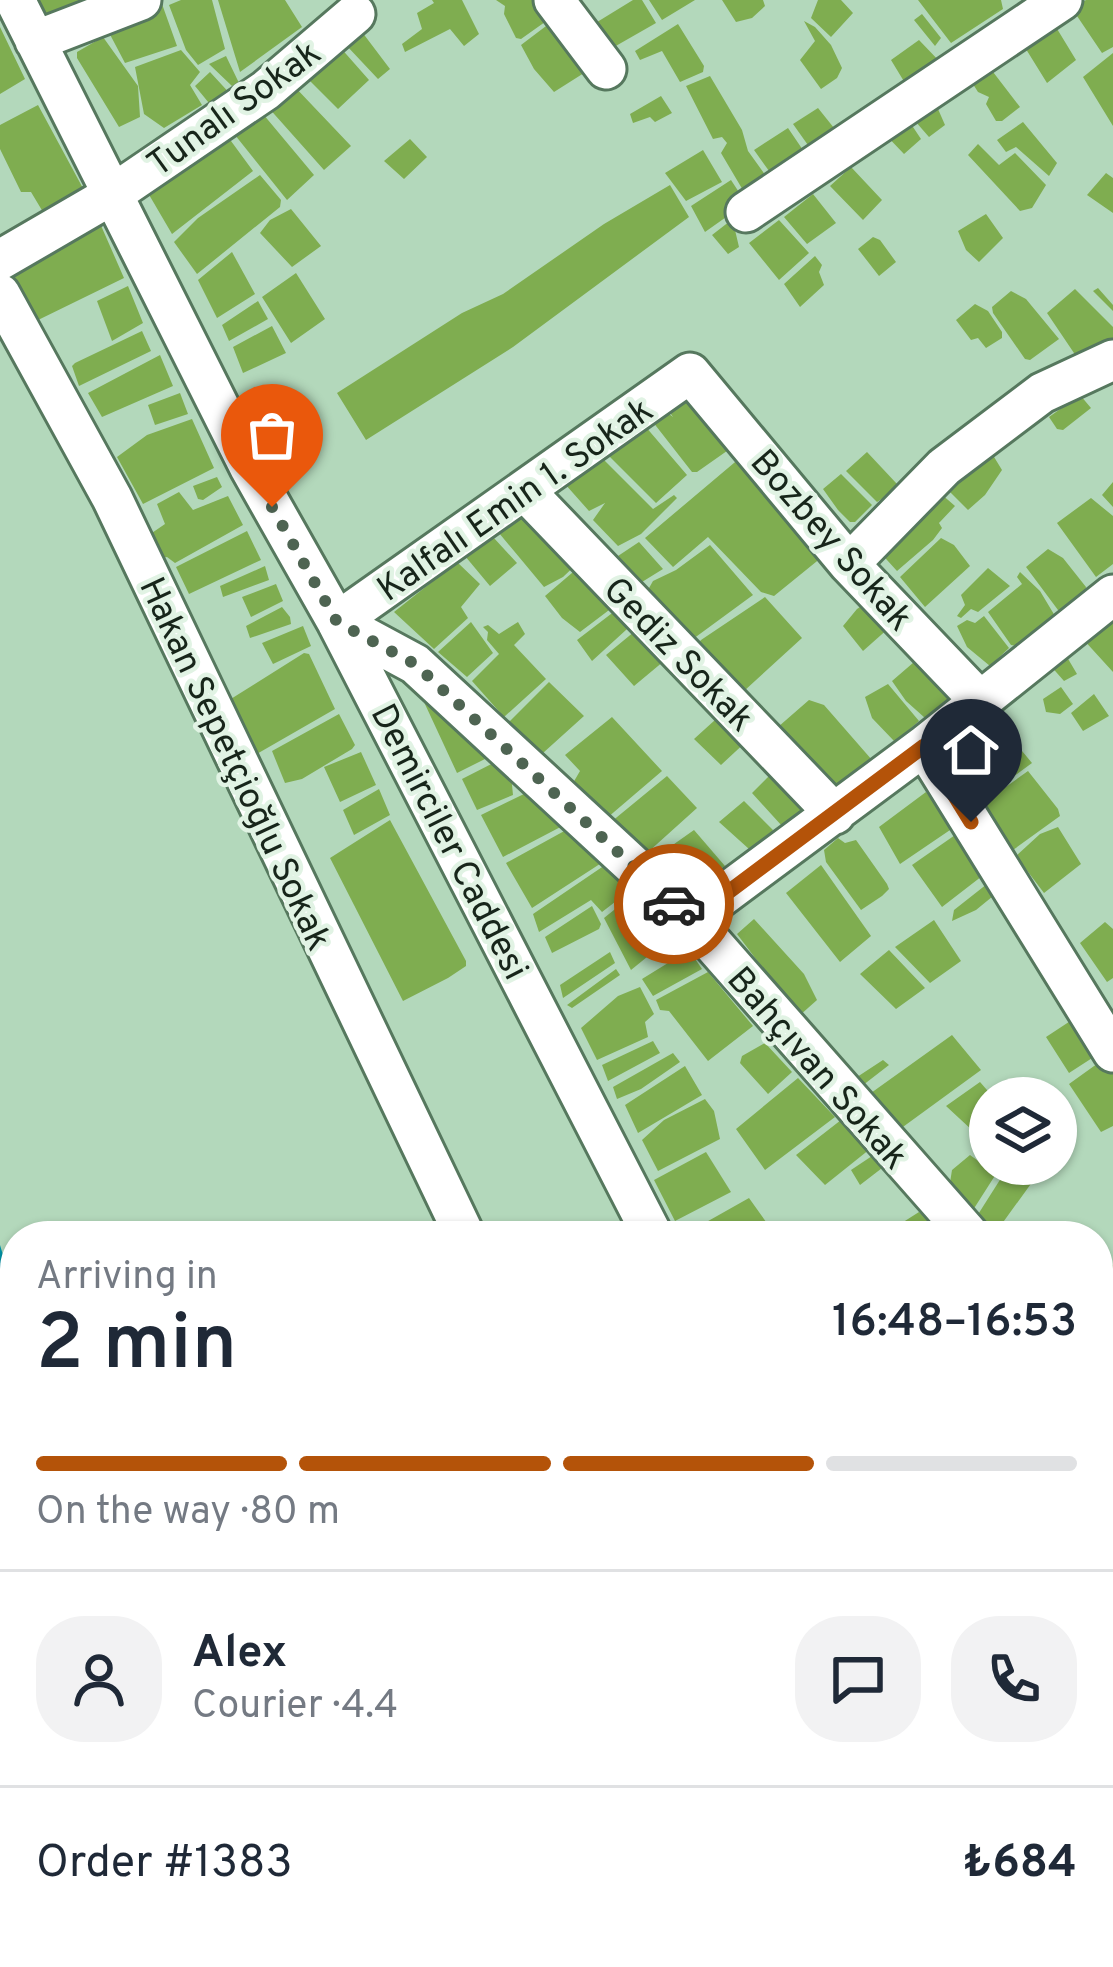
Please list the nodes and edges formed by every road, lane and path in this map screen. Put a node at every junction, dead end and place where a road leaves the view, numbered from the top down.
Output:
1 (15, 0) edge
2 (141, 0) edge
3 (554, 0) edge
4 (1062, 0) edge
5 (355, 14) dead end
6 (35, 41) junction
7 (607, 69) dead end
8 (110, 196) junction
9 (746, 212) dead end
10 (0, 260) edge
11 (0, 294) edge
12 (1113, 359) edge
13 (690, 373) joint
14 (526, 492) junction
15 (849, 564) junction
16 (1113, 596) edge
17 (337, 622) junction
18 (981, 701) junction
19 (924, 746) junction
20 (835, 814) junction
21 (691, 920) junction
22 (1113, 1052) edge
23 (458, 1221) edge
24 (645, 1221) edge
25 (957, 1221) edge

1 - 6 street, Demirciler Caddesi
2 - 6 street
3 - 7 street
4 - 9 street
5 - 8 street, Tunalı Sokak
6 - 8 street, Demirciler Caddesi
8 - 10 street, Tunalı Sokak
8 - 17 street, Demirciler Caddesi
11 - 23 street, Hakan Sepetçioğlu Sokak
12 - 15 street
13 - 14 street, Kalfalı Emin 1. Sokak
13 - 15 street, Bozbey Sokak
14 - 17 street, Kalfalı Emin 1. Sokak
14 - 20 street, Gediz Sokak
15 - 18 street, Bozbey Sokak
16 - 18 street
17 - 21 street, Bahçıvan Sokak
17 - 24 street, Demirciler Caddesi
18 - 19 street
19 - 20 street
19 - 22 street
20 - 21 street
21 - 25 street, Bahçıvan Sokak

